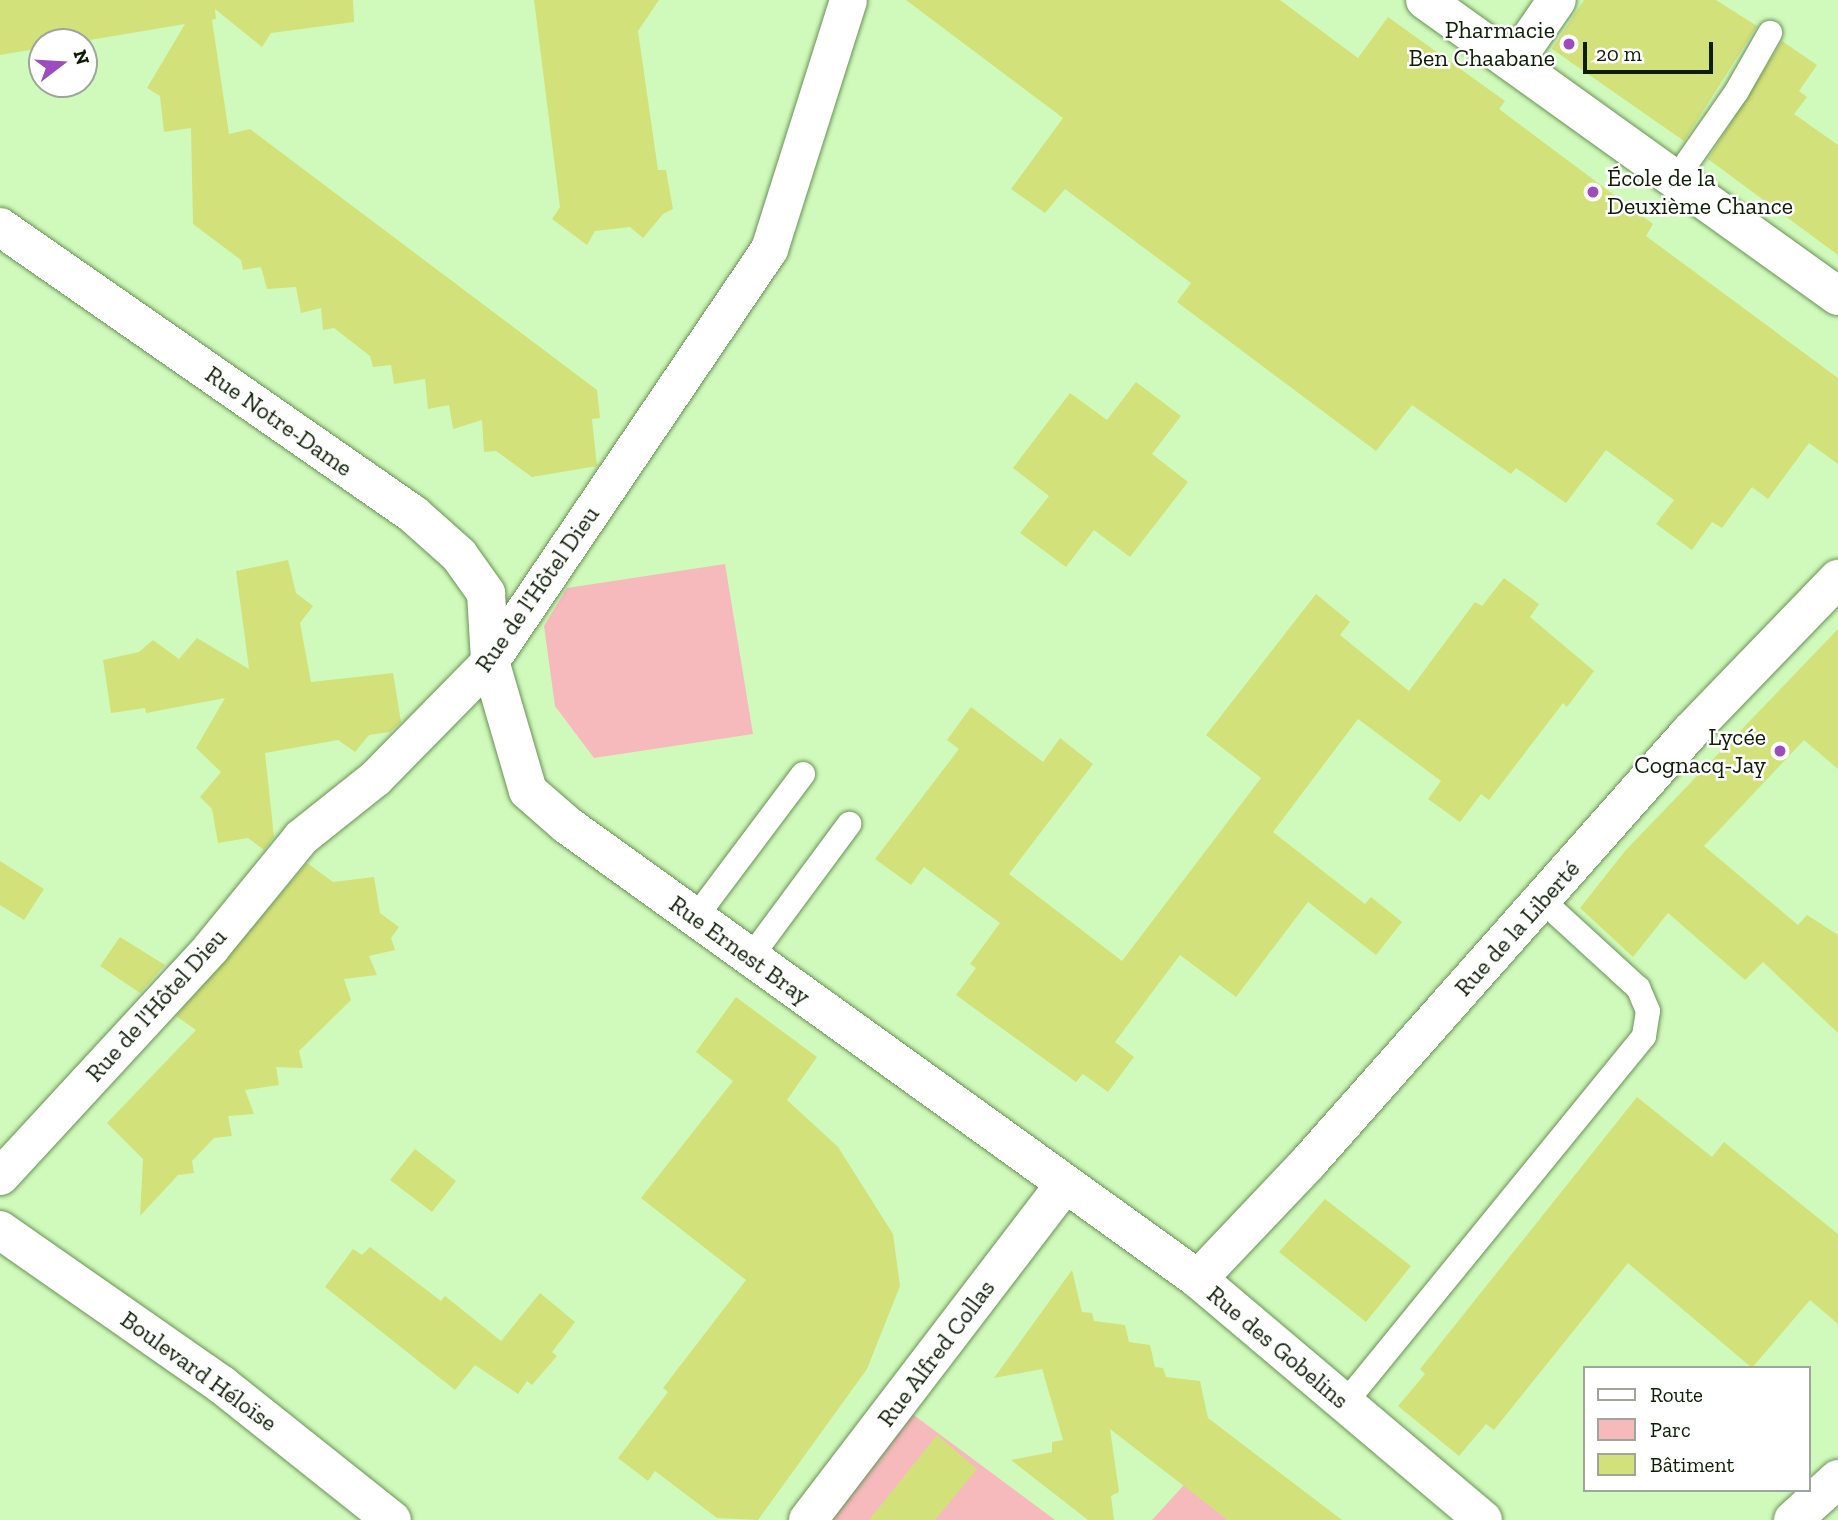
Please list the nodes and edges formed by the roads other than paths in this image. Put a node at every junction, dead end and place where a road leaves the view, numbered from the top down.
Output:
1 (848, 0) edge
2 (1425, 0) edge
3 (1557, 0) edge
4 (1770, 33) dead end
5 (1514, 62) junction
6 (1675, 180) junction
7 (0, 227) edge
8 (1838, 296) edge
9 (1838, 579) edge
10 (490, 661) junction
11 (803, 774) dead end
12 (849, 824) dead end
13 (1542, 900) junction
14 (695, 918) junction
15 (750, 958) junction
16 (0, 1176) edge
17 (1064, 1185) junction
18 (0, 1230) edge
19 (1198, 1279) junction
20 (1345, 1403) junction
21 (1838, 1479) edge
22 (1838, 1491) edge
23 (392, 1520) edge
24 (808, 1520) edge
25 (1483, 1520) edge
26 (1793, 1520) edge
27 (1818, 1520) edge

1 - 10 street, Rue de l'Hôtel Dieu
2 - 5 street
3 - 5 street
4 - 6 lane
5 - 6 street
6 - 8 street
7 - 10 street, Rue Notre-Dame
9 - 13 street, Rue de la Liberté
10 - 14 street, Rue Ernest Bray
10 - 16 street, Rue de l'Hôtel Dieu
11 - 14 lane
12 - 15 lane
13 - 19 street, Rue de la Liberté
13 - 20 lane
14 - 15 street, Rue Ernest Bray
15 - 17 street, Rue Ernest Bray
17 - 19 street, Rue des Gobelins
17 - 24 street, Rue Alfred Collas
18 - 23 street, Boulevard Héloïse
19 - 20 street, Rue des Gobelins
20 - 25 street, Rue des Gobelins
21 - 26 street
22 - 27 street

